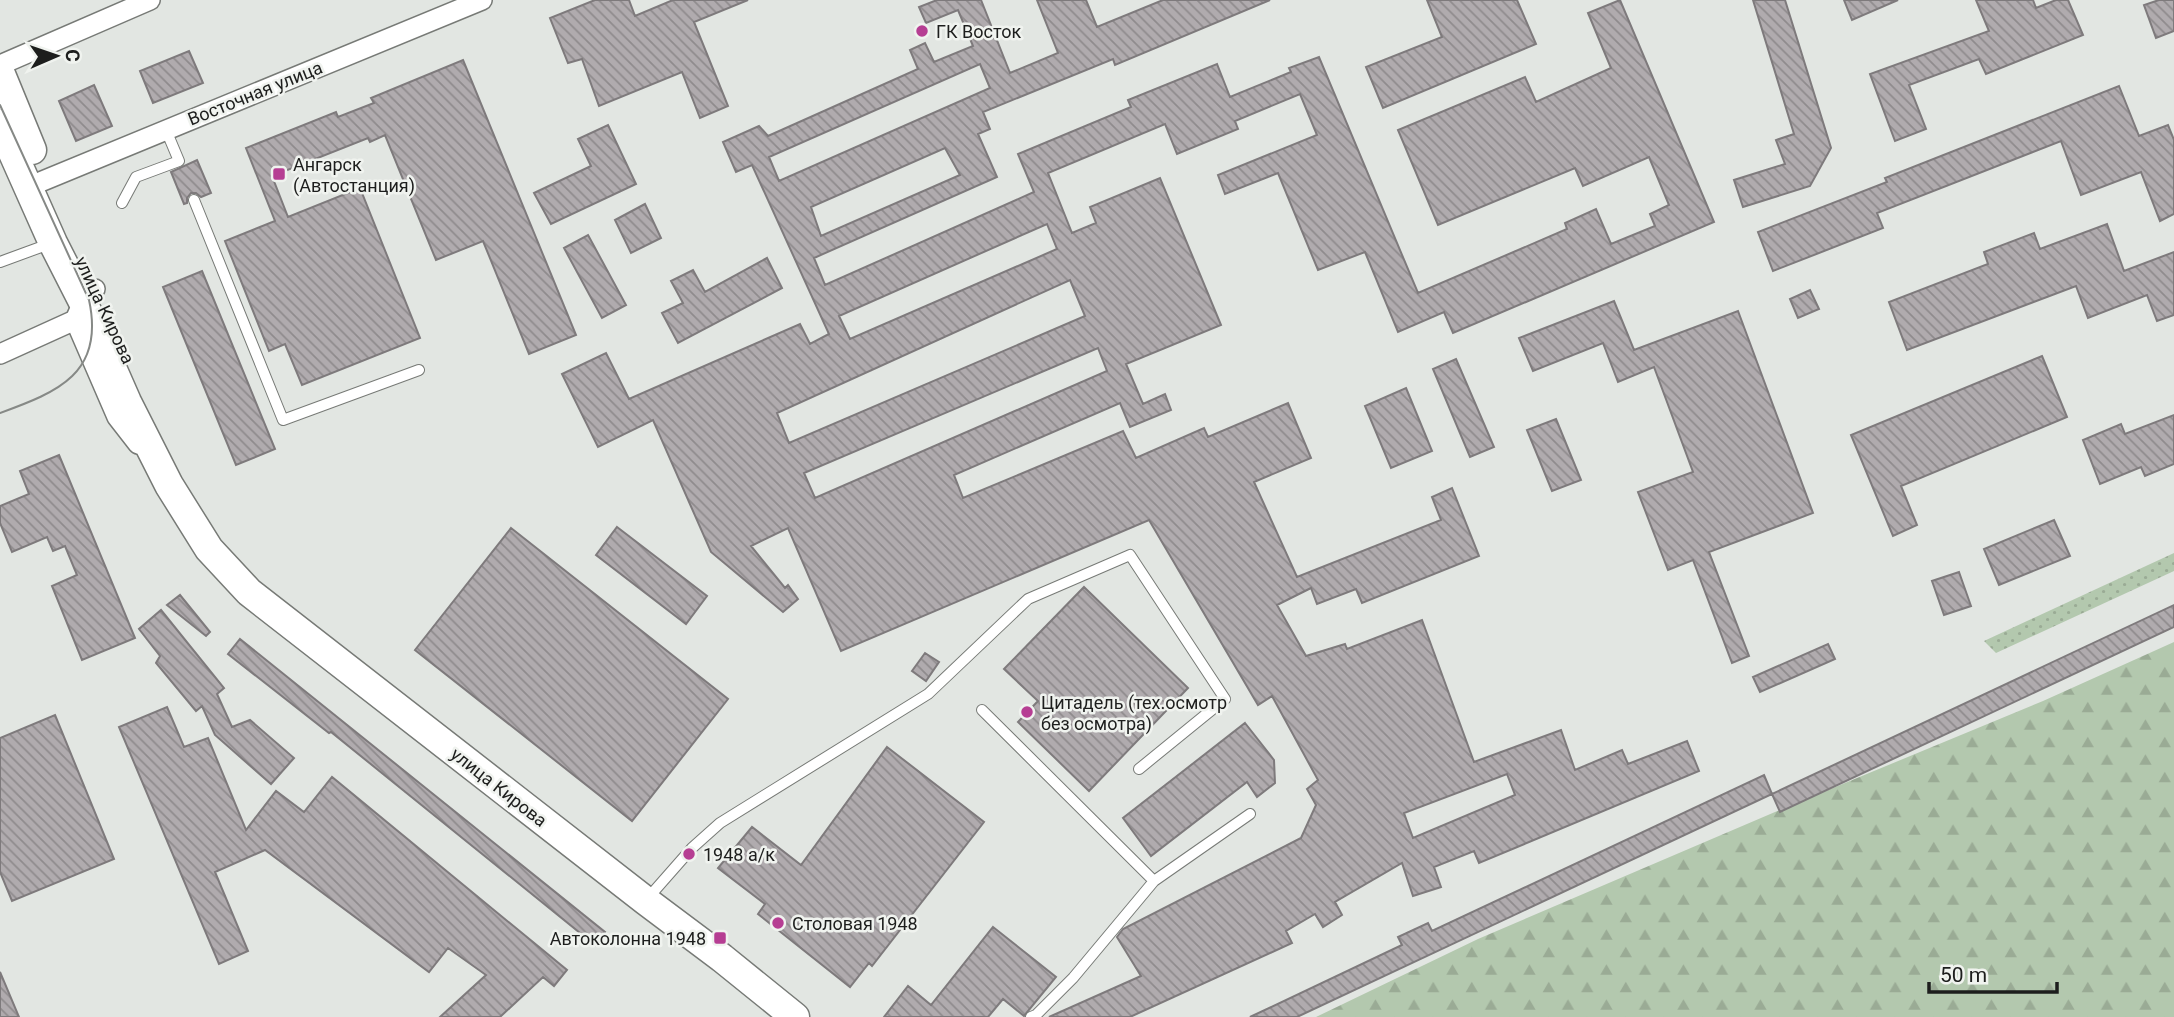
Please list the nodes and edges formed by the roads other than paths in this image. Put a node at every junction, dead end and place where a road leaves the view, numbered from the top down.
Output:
1 (150, 0) edge
2 (482, 0) edge
3 (0, 65) edge
4 (0, 72) edge
5 (166, 130) junction
6 (9, 138) edge
7 (36, 184) junction
8 (194, 200) dead end
9 (122, 203) dead end
10 (58, 232) junction
11 (0, 262) edge
12 (85, 304) junction
13 (0, 354) edge
14 (419, 370) dead end
15 (209, 549) junction
16 (982, 710) dead end
17 (1139, 769) dead end
18 (1250, 814) dead end
19 (1154, 881) junction
20 (646, 901) junction
21 (795, 1017) edge
22 (1031, 1017) edge

1 - 3 street
2 - 5 street, Восточная улица
4 - 6 street, улица Кирова
5 - 7 street, Восточная улица
5 - 9 lane
6 - 7 street, улица Кирова
7 - 10 street, улица Кирова
8 - 14 lane
10 - 11 lane
10 - 12 street, улица Кирова
12 - 13 street
12 - 15 street, улица Кирова
12 - 15 street, улица Кирова
15 - 20 street, улица Кирова
16 - 19 lane
17 - 20 lane
18 - 19 lane
19 - 22 lane
20 - 21 street, улица Кирова

